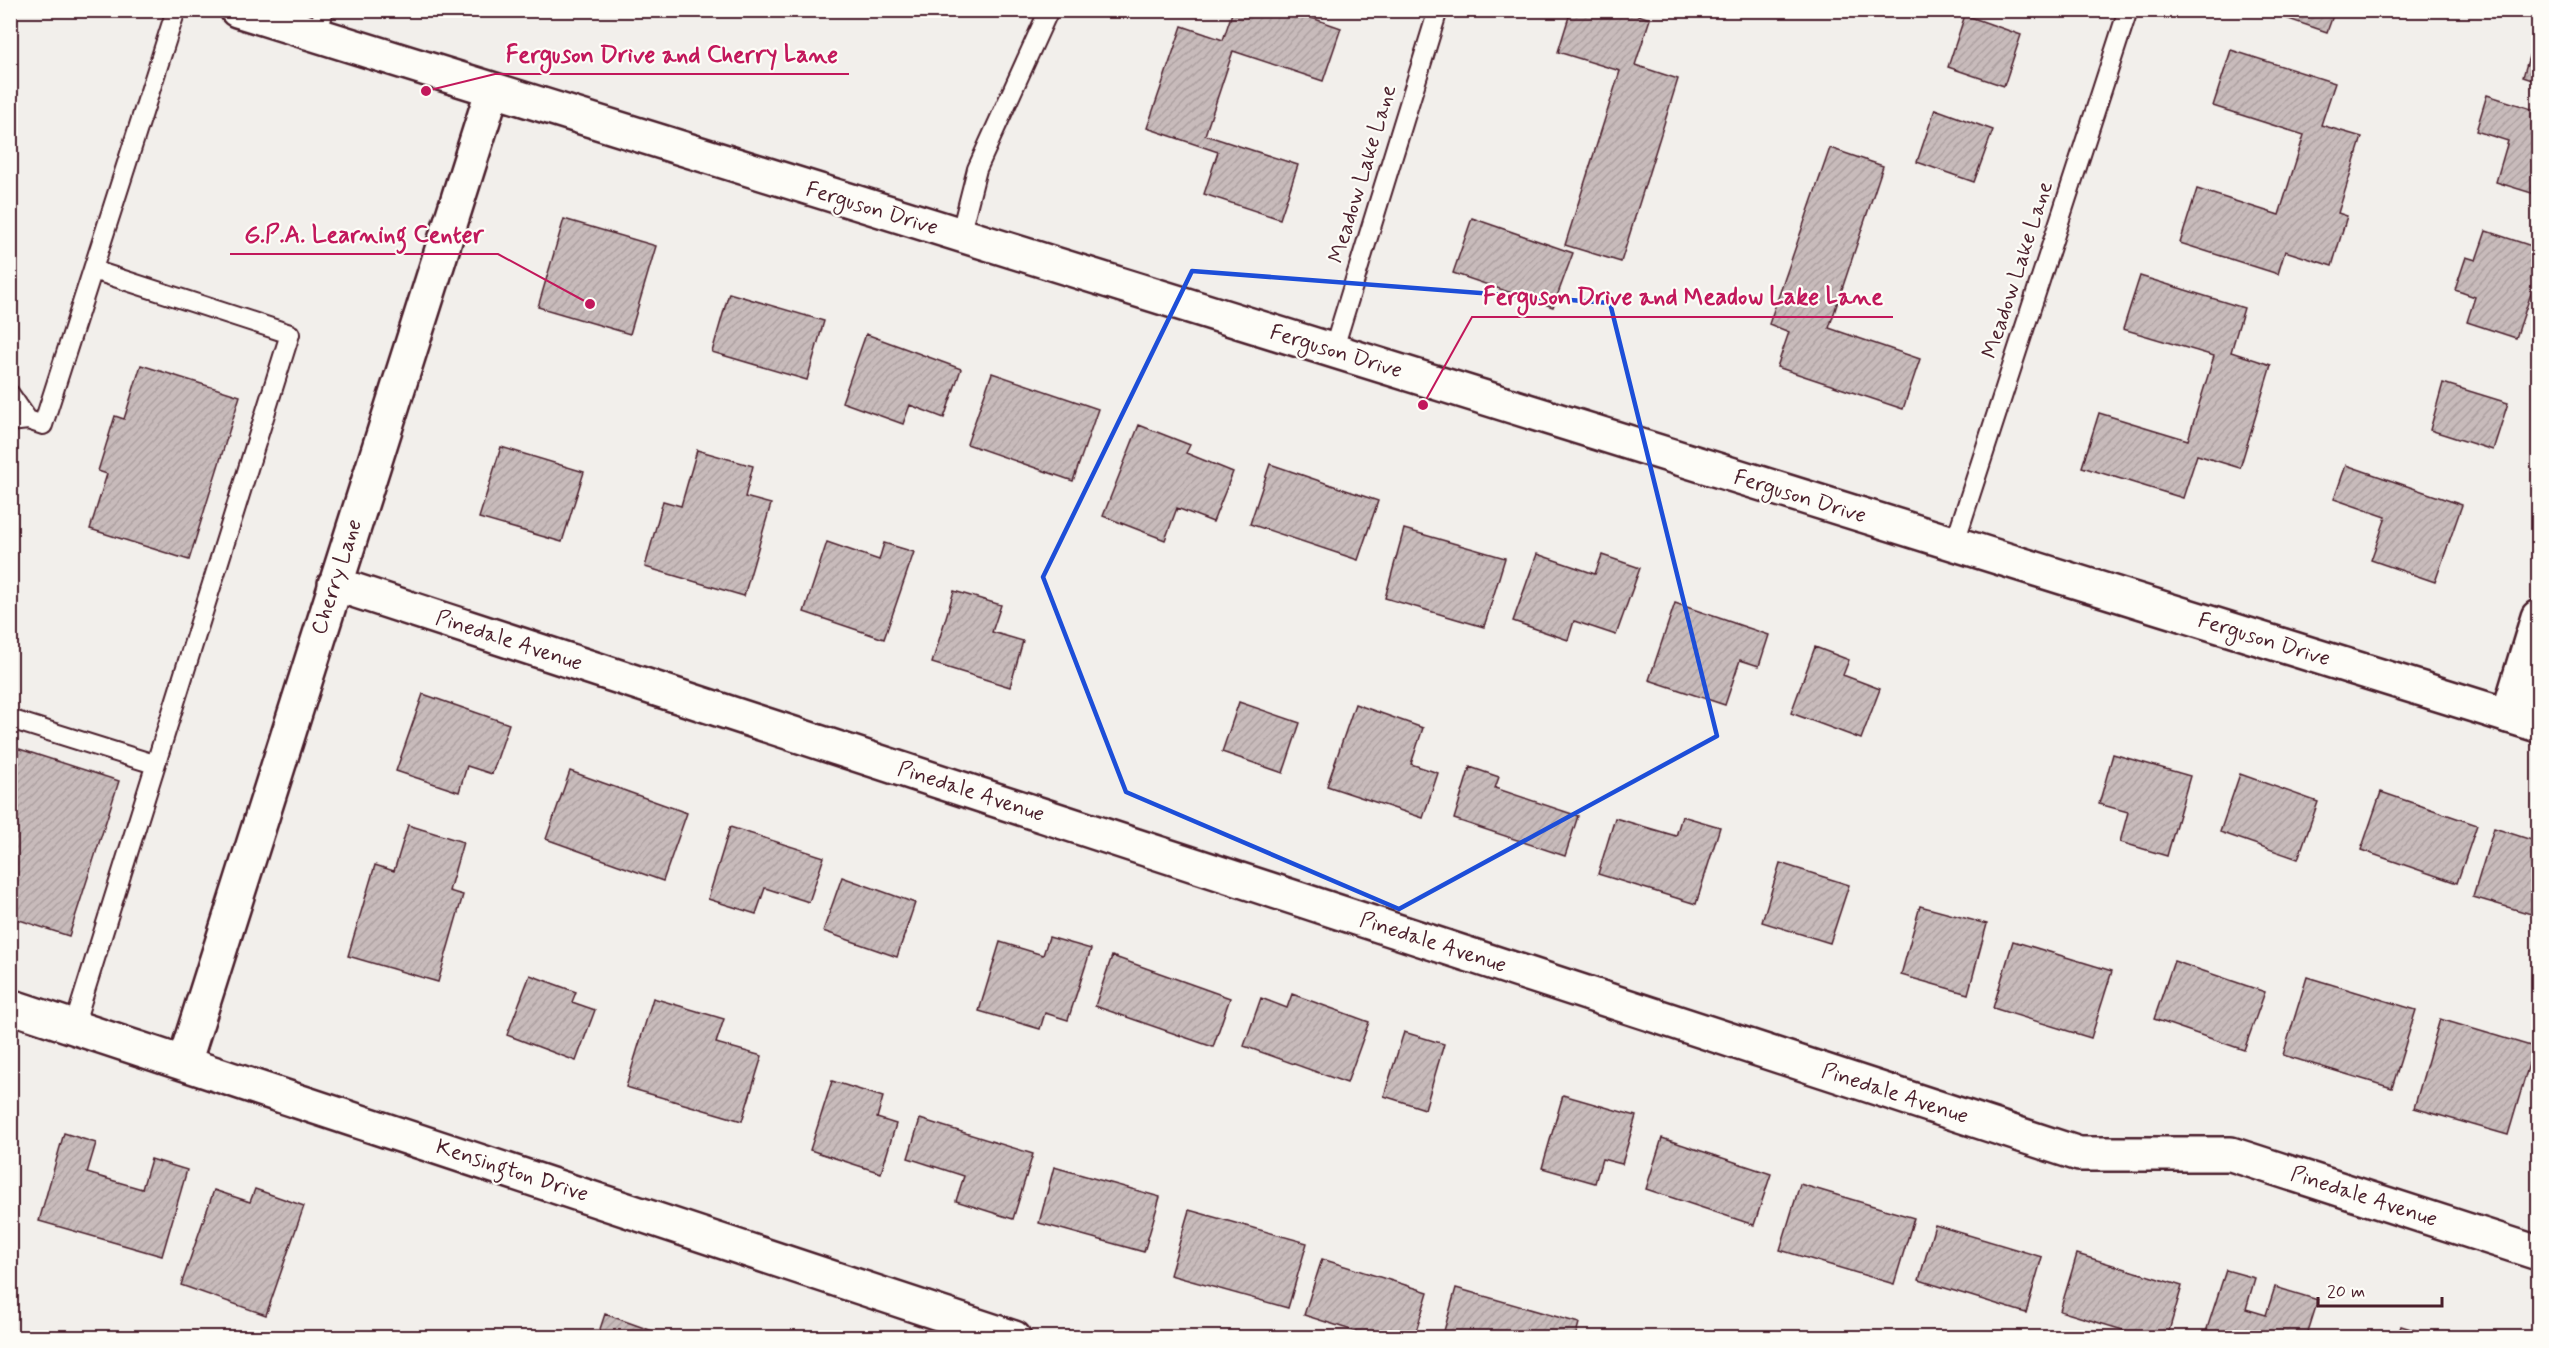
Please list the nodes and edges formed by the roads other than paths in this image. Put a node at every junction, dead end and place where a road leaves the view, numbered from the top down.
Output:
1 (176, 10) edge
2 (237, 10) edge
3 (1049, 10) edge
4 (1438, 10) edge
5 (2128, 10) edge
6 (321, 23) edge
7 (492, 92) junction
8 (960, 236) junction
9 (93, 270) junction
10 (1333, 351) junction
11 (10, 394) edge
12 (19, 421) edge
13 (1954, 544) junction
14 (334, 584) junction
15 (2538, 617) edge
16 (10, 719) edge
17 (2523, 720) edge
18 (154, 764) junction
19 (10, 1006) edge
20 (74, 1026) junction
21 (184, 1063) junction
22 (2538, 1253) edge
23 (1014, 1338) edge

1 - 9 lane
2 - 6 street, Ferguson Drive
3 - 8 lane
4 - 10 lane, Meadow Lake Lane
5 - 13 lane, Meadow Lake Lane
6 - 7 street, Ferguson Drive
7 - 8 street, Ferguson Drive
7 - 14 street, Cherry Lane
8 - 10 street, Ferguson Drive
9 - 12 lane
9 - 18 lane
10 - 13 street, Ferguson Drive
11 - 12 lane
13 - 17 street, Ferguson Drive
14 - 21 street, Cherry Lane
14 - 22 street, Pinedale Avenue
15 - 17 street
16 - 18 lane
18 - 20 lane
19 - 20 street, Kensington Drive
20 - 21 street, Kensington Drive
21 - 23 street, Kensington Drive

